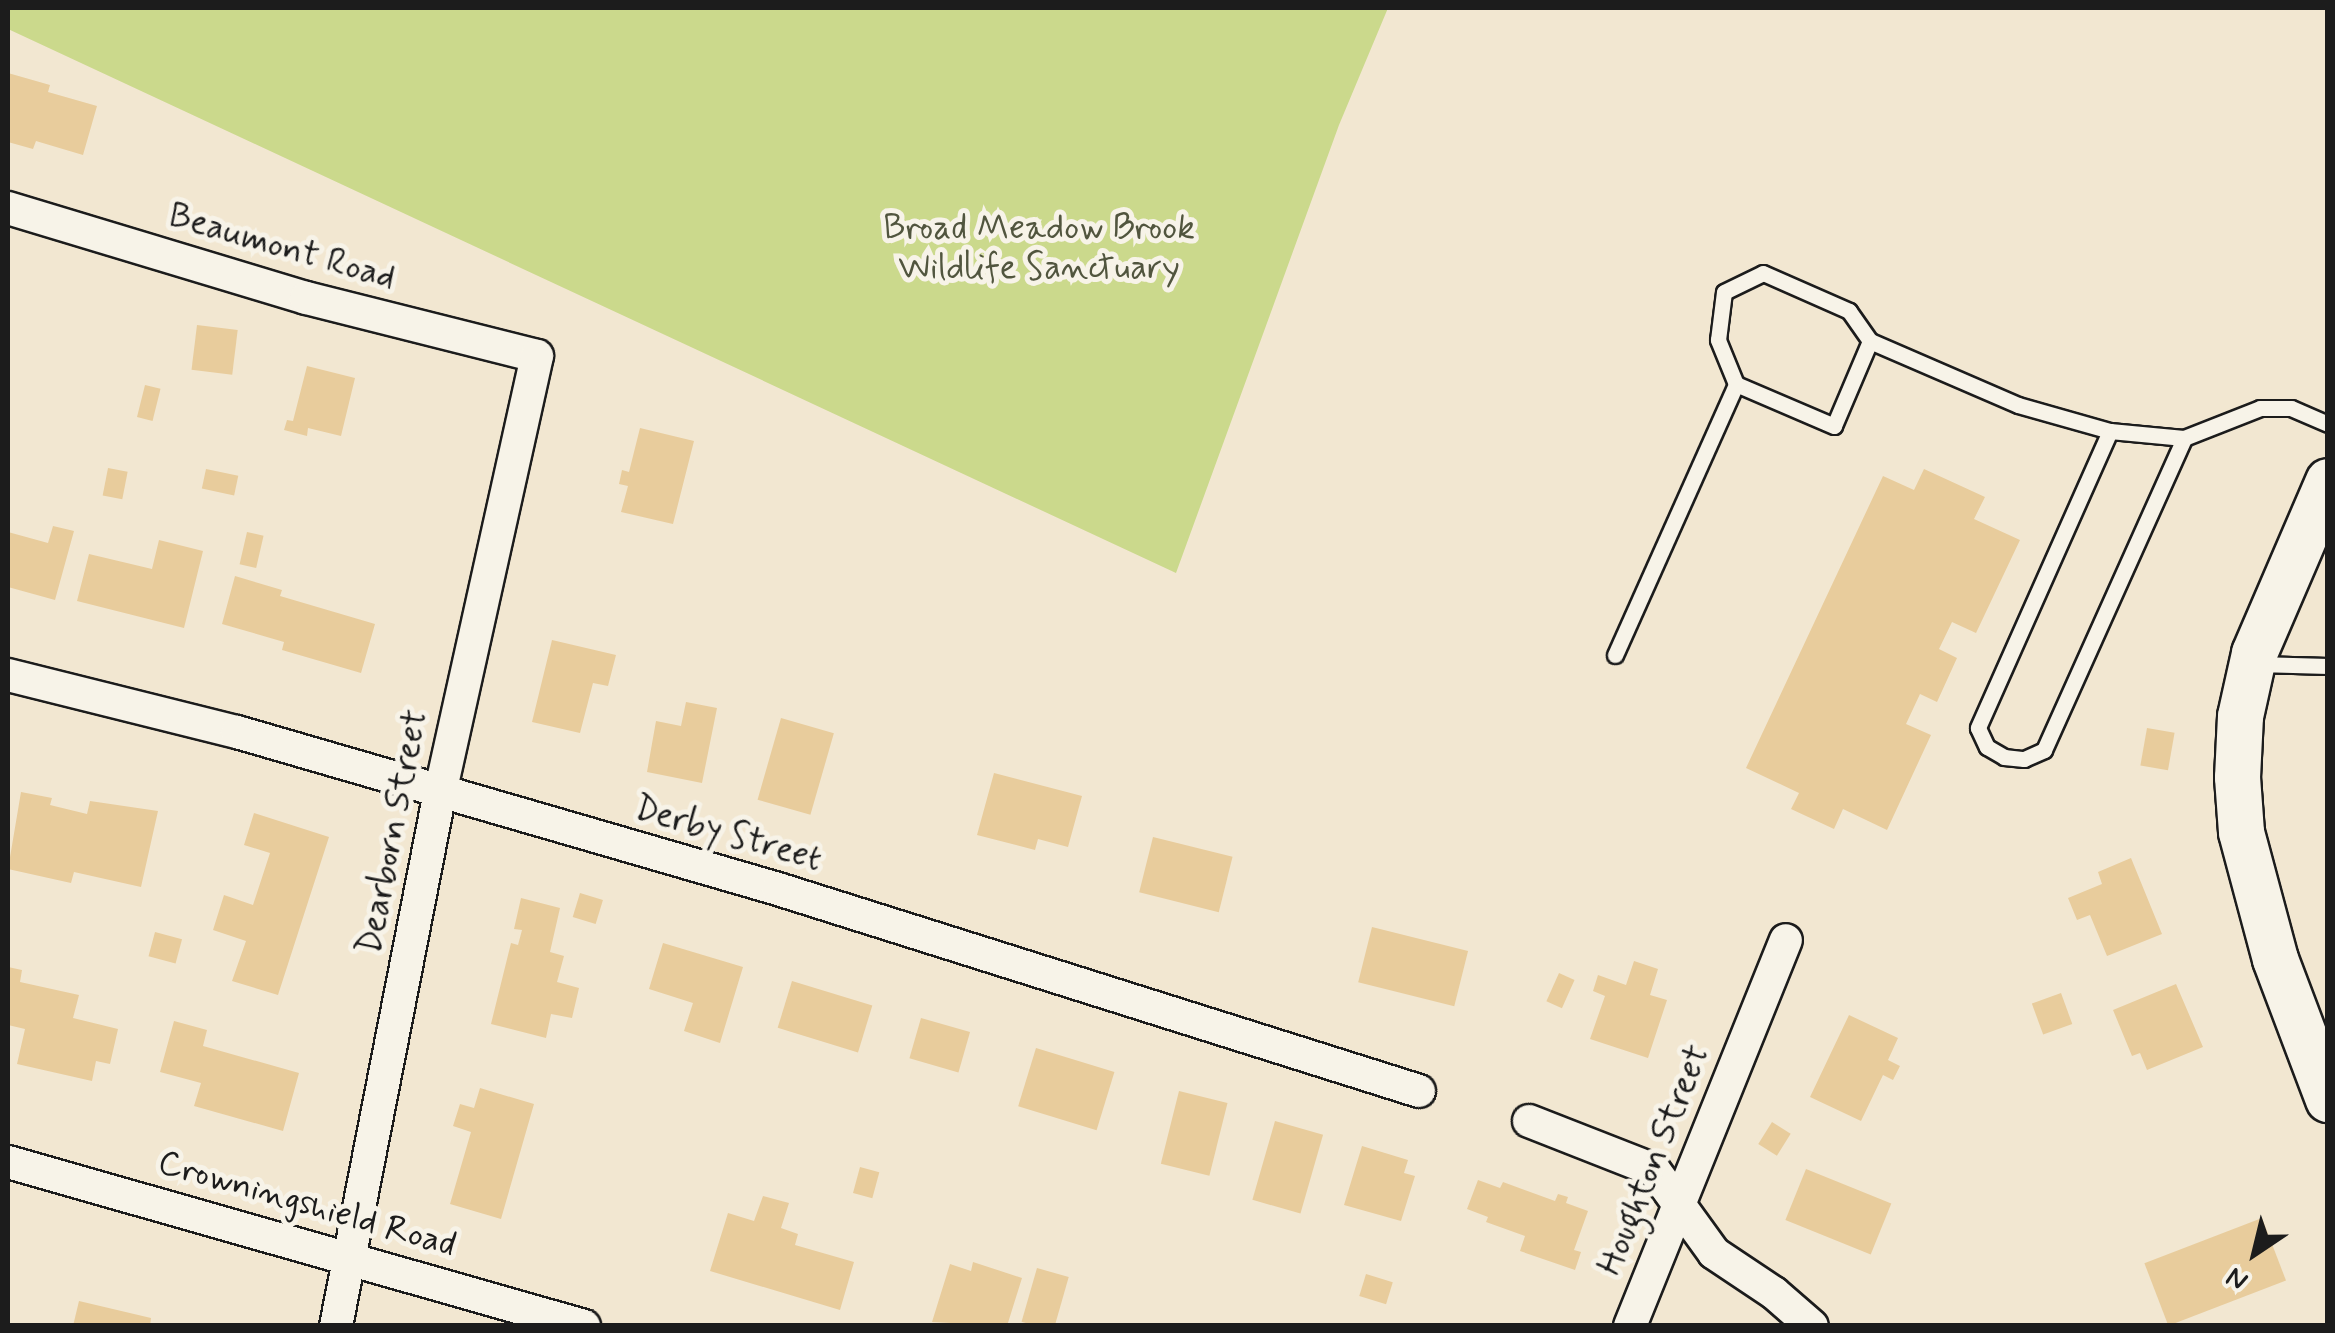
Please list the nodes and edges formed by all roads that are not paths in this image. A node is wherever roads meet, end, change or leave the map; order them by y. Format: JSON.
{"nodes":[{"id":1,"x":8,"y":208,"type":"edge"},
{"id":2,"x":1870,"y":341,"type":"junction"},
{"id":3,"x":537,"y":356,"type":"joint"},
{"id":4,"x":1736,"y":384,"type":"junction"},
{"id":5,"x":2328,"y":424,"type":"edge"},
{"id":6,"x":2110,"y":431,"type":"junction"},
{"id":7,"x":2184,"y":438,"type":"junction"},
{"id":8,"x":2328,"y":480,"type":"edge"},
{"id":9,"x":1615,"y":655,"type":"dead end"},
{"id":10,"x":2252,"y":664,"type":"junction"},
{"id":11,"x":2328,"y":666,"type":"edge"},
{"id":12,"x":8,"y":675,"type":"edge"},
{"id":13,"x":440,"y":792,"type":"junction"},
{"id":14,"x":1786,"y":940,"type":"dead end"},
{"id":15,"x":1419,"y":1091,"type":"dead end"},
{"id":16,"x":2327,"y":1094,"type":"edge"},
{"id":17,"x":1529,"y":1121,"type":"dead end"},
{"id":18,"x":8,"y":1162,"type":"edge"},
{"id":19,"x":1679,"y":1204,"type":"junction"},
{"id":20,"x":350,"y":1256,"type":"junction"},
{"id":21,"x":336,"y":1326,"type":"edge"},
{"id":22,"x":584,"y":1326,"type":"edge"},
{"id":23,"x":1630,"y":1326,"type":"edge"},
{"id":24,"x":1812,"y":1326,"type":"edge"}],
"edges":[{"from":1,"to":3,"type":"street","name":"Beaumont Road"},
{"from":2,"to":4,"type":"lane"},
{"from":2,"to":4,"type":"lane"},
{"from":2,"to":6,"type":"lane"},
{"from":3,"to":13,"type":"street","name":"Dearborn Street"},
{"from":4,"to":9,"type":"lane"},
{"from":5,"to":7,"type":"lane"},
{"from":6,"to":7,"type":"lane"},
{"from":6,"to":7,"type":"lane"},
{"from":8,"to":10,"type":"street"},
{"from":10,"to":11,"type":"lane"},
{"from":10,"to":16,"type":"street"},
{"from":12,"to":13,"type":"street","name":"Derby Street"},
{"from":13,"to":15,"type":"street","name":"Derby Street"},
{"from":13,"to":20,"type":"street","name":"Dearborn Street"},
{"from":14,"to":19,"type":"street","name":"Houghton Street"},
{"from":17,"to":19,"type":"street"},
{"from":18,"to":20,"type":"street","name":"Crowningshield Road"},
{"from":19,"to":23,"type":"street","name":"Houghton Street"},
{"from":19,"to":24,"type":"street"},
{"from":20,"to":21,"type":"street","name":"Dearborn Street"},
{"from":20,"to":22,"type":"street","name":"Crowningshield Road"}]}
